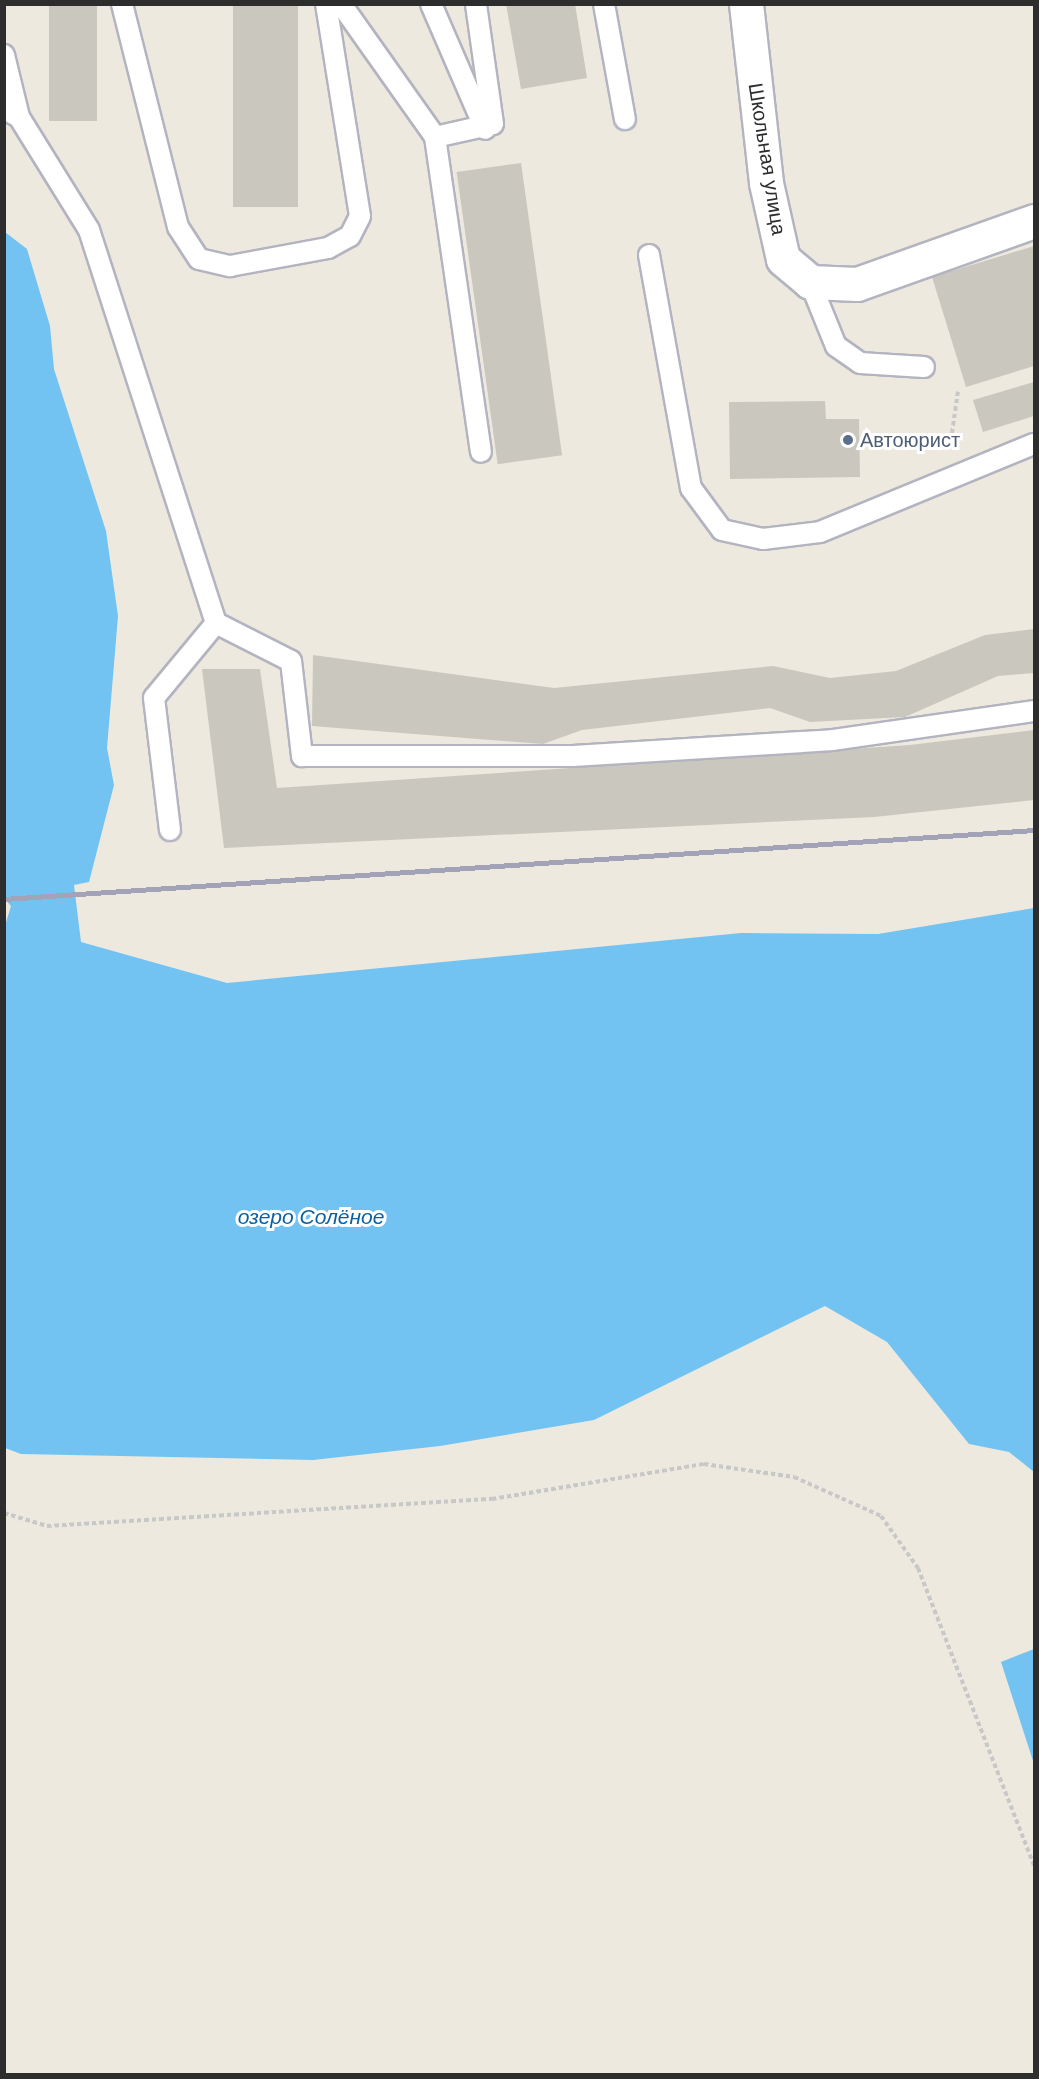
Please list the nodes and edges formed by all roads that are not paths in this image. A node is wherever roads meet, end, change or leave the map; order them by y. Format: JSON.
{"nodes":[{"id":1,"x":122,"y":4,"type":"edge"},
{"id":2,"x":326,"y":4,"type":"edge"},
{"id":3,"x":341,"y":4,"type":"edge"},
{"id":4,"x":431,"y":4,"type":"edge"},
{"id":5,"x":476,"y":4,"type":"edge"},
{"id":6,"x":604,"y":4,"type":"edge"},
{"id":7,"x":746,"y":4,"type":"edge"},
{"id":8,"x":4,"y":55,"type":"edge"},
{"id":9,"x":12,"y":113,"type":"edge"},
{"id":10,"x":625,"y":119,"type":"dead end"},
{"id":11,"x":485,"y":129,"type":"junction"},
{"id":12,"x":435,"y":137,"type":"junction"},
{"id":13,"x":1035,"y":221,"type":"edge"},
{"id":14,"x":649,"y":255,"type":"dead end"},
{"id":15,"x":810,"y":282,"type":"junction"},
{"id":16,"x":924,"y":367,"type":"dead end"},
{"id":17,"x":1035,"y":444,"type":"edge"},
{"id":18,"x":481,"y":452,"type":"dead end"},
{"id":19,"x":216,"y":623,"type":"junction"},
{"id":20,"x":1035,"y":711,"type":"edge"},
{"id":21,"x":170,"y":830,"type":"dead end"}],
"edges":[{"from":1,"to":2,"type":"lane"},
{"from":3,"to":12,"type":"lane"},
{"from":4,"to":11,"type":"lane"},
{"from":5,"to":11,"type":"lane"},
{"from":6,"to":10,"type":"lane"},
{"from":7,"to":15,"type":"street","name":"Школьная улица"},
{"from":8,"to":9,"type":"lane"},
{"from":9,"to":19,"type":"lane"},
{"from":11,"to":12,"type":"lane"},
{"from":12,"to":18,"type":"lane"},
{"from":13,"to":15,"type":"street"},
{"from":14,"to":17,"type":"lane"},
{"from":15,"to":16,"type":"lane"},
{"from":19,"to":20,"type":"lane"},
{"from":19,"to":21,"type":"lane"}]}
